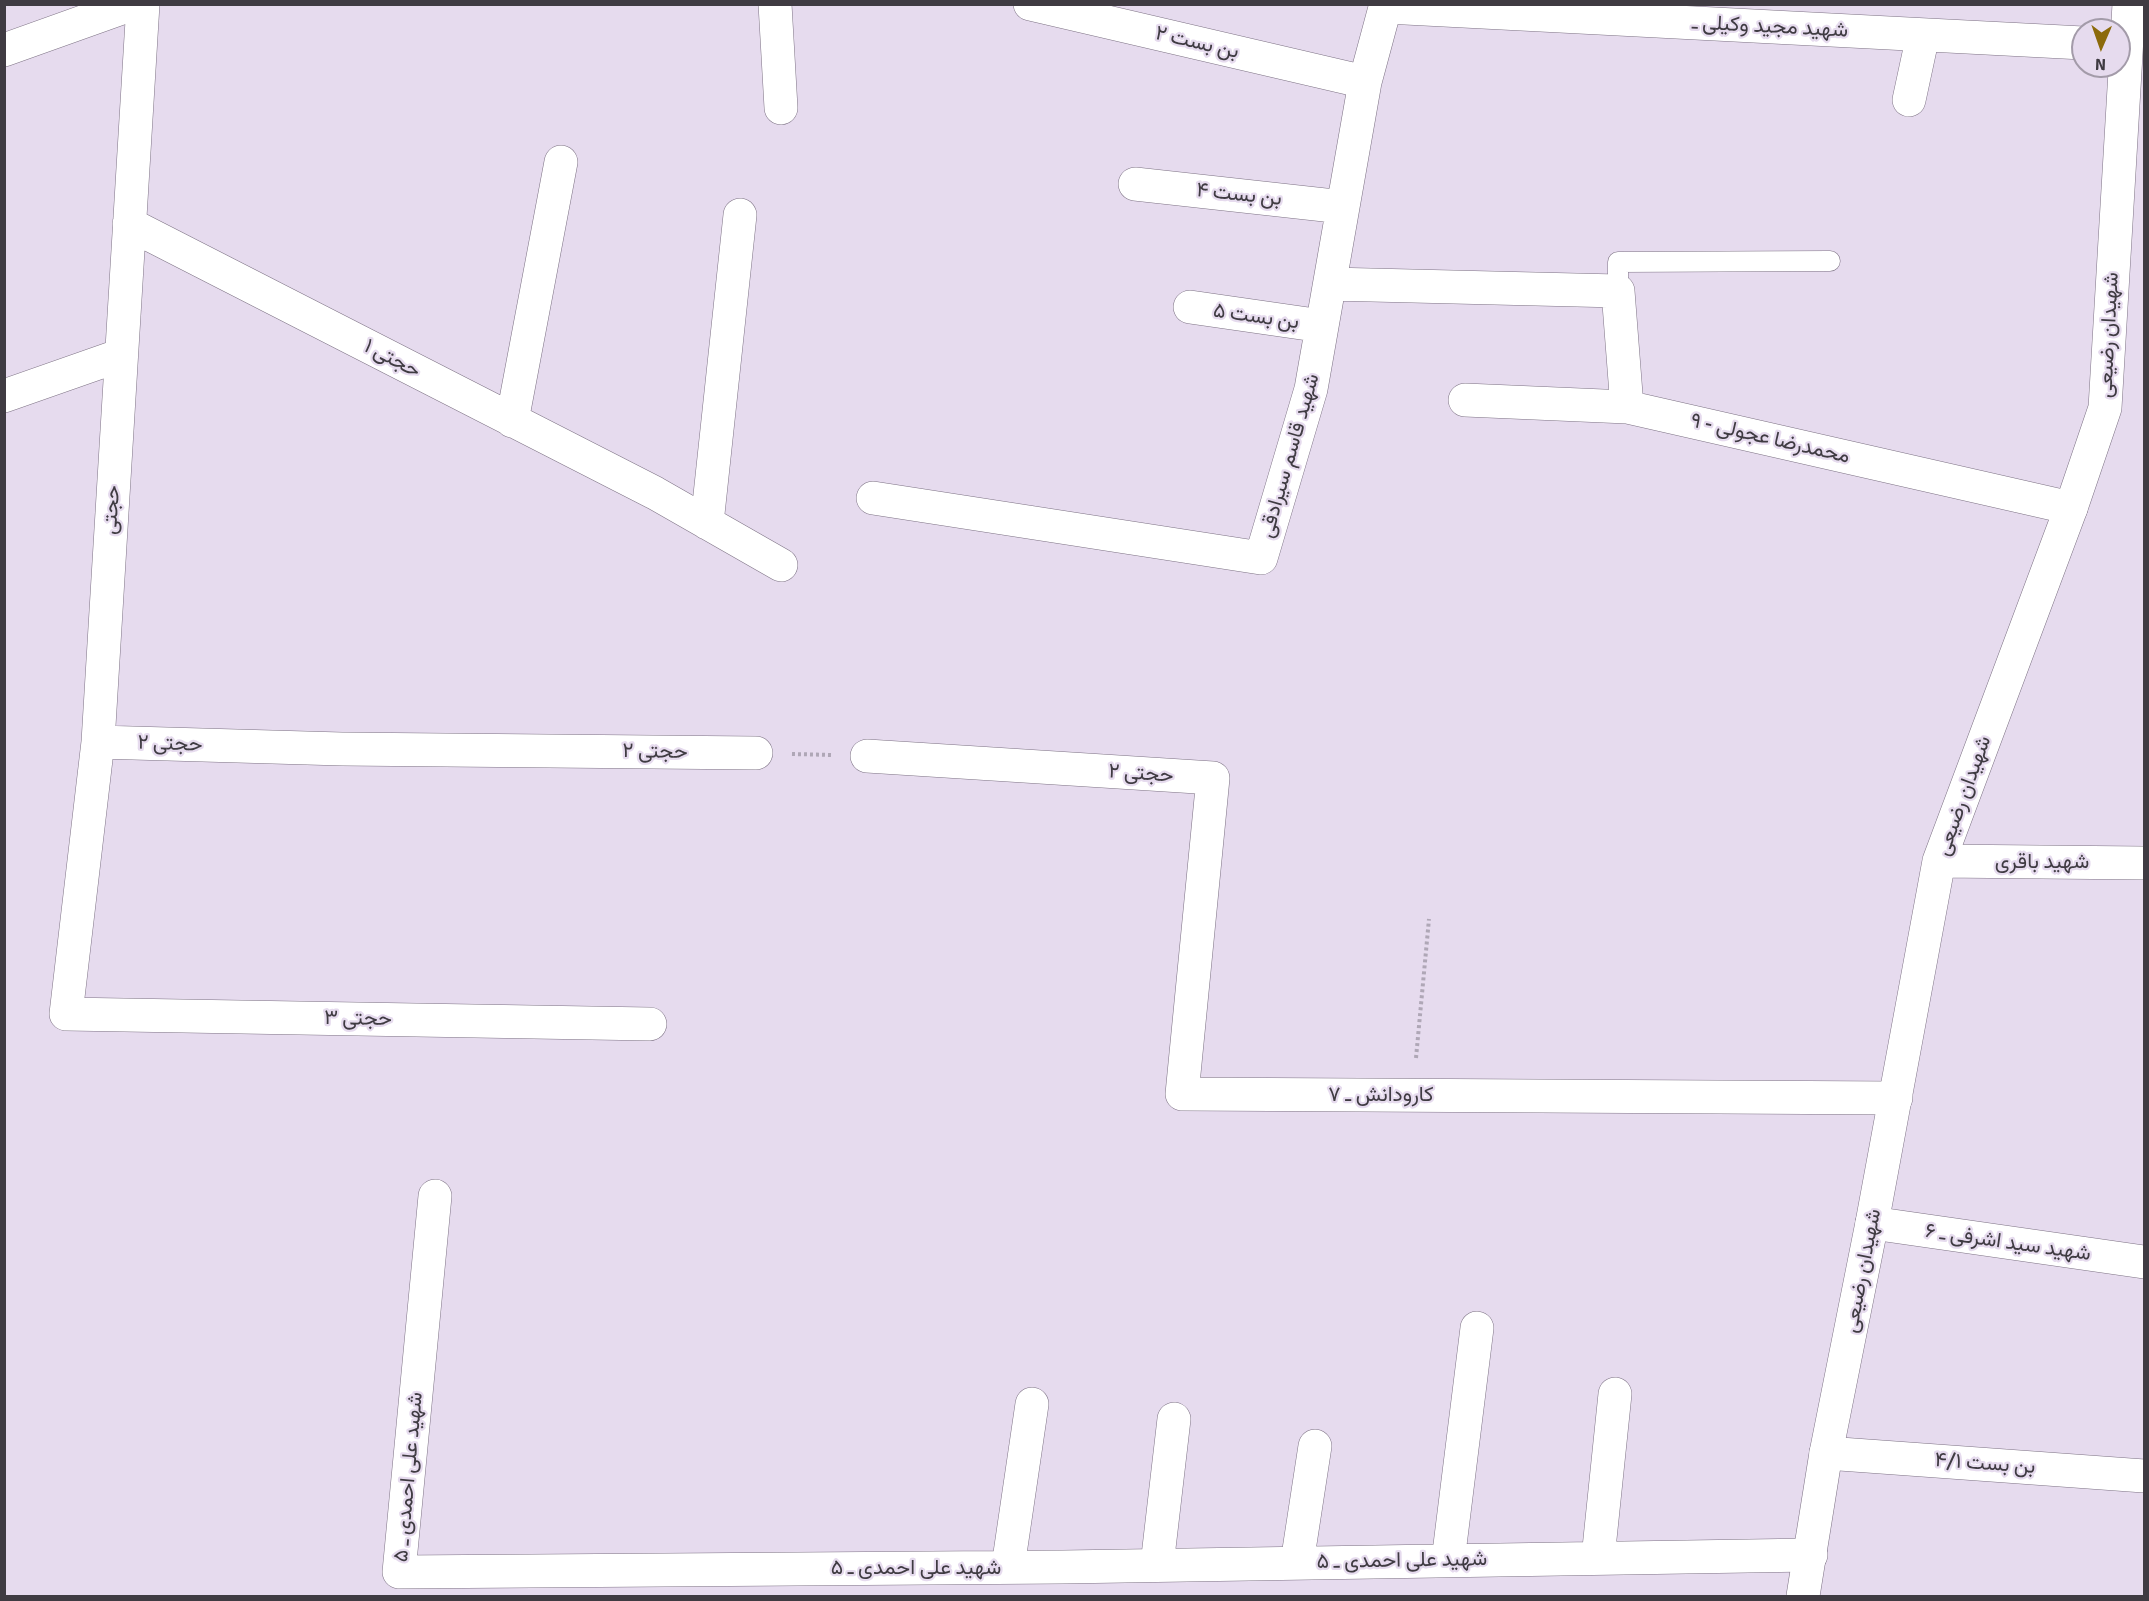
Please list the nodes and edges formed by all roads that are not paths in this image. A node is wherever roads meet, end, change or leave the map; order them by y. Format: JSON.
{"nodes":[{"id":1,"x":133,"y":4,"type":"edge"},
{"id":2,"x":142,"y":4,"type":"edge"},
{"id":3,"x":775,"y":4,"type":"edge"},
{"id":4,"x":1030,"y":4,"type":"edge"},
{"id":5,"x":1386,"y":6,"type":"edge"},
{"id":6,"x":1923,"y":35,"type":"junction"},
{"id":7,"x":2071,"y":42,"type":"edge"},
{"id":8,"x":4,"y":50,"type":"edge"},
{"id":9,"x":2120,"y":78,"type":"edge"},
{"id":10,"x":1365,"y":82,"type":"junction"},
{"id":11,"x":1909,"y":100,"type":"dead end"},
{"id":12,"x":781,"y":108,"type":"dead end"},
{"id":13,"x":561,"y":162,"type":"dead end"},
{"id":14,"x":1135,"y":184,"type":"dead end"},
{"id":15,"x":1343,"y":207,"type":"junction"},
{"id":16,"x":740,"y":215,"type":"dead end"},
{"id":17,"x":129,"y":224,"type":"junction"},
{"id":18,"x":1830,"y":261,"type":"dead end"},
{"id":19,"x":1330,"y":284,"type":"junction"},
{"id":20,"x":1618,"y":291,"type":"junction"},
{"id":21,"x":1190,"y":308,"type":"dead end"},
{"id":22,"x":1322,"y":326,"type":"junction"},
{"id":23,"x":121,"y":355,"type":"junction"},
{"id":24,"x":4,"y":396,"type":"edge"},
{"id":25,"x":1465,"y":400,"type":"dead end"},
{"id":26,"x":1627,"y":407,"type":"junction"},
{"id":27,"x":512,"y":421,"type":"junction"},
{"id":28,"x":873,"y":498,"type":"dead end"},
{"id":29,"x":2071,"y":508,"type":"junction"},
{"id":30,"x":707,"y":523,"type":"junction"},
{"id":31,"x":781,"y":565,"type":"dead end"},
{"id":32,"x":98,"y":742,"type":"junction"},
{"id":33,"x":756,"y":753,"type":"road end"},
{"id":34,"x":867,"y":756,"type":"road end"},
{"id":35,"x":1213,"y":778,"type":"joint"},
{"id":36,"x":1939,"y":861,"type":"junction"},
{"id":37,"x":2145,"y":863,"type":"edge"},
{"id":38,"x":66,"y":1014,"type":"joint"},
{"id":39,"x":650,"y":1024,"type":"dead end"},
{"id":40,"x":1896,"y":1098,"type":"junction"},
{"id":41,"x":435,"y":1196,"type":"dead end"},
{"id":42,"x":1872,"y":1223,"type":"junction"},
{"id":43,"x":2145,"y":1262,"type":"edge"},
{"id":44,"x":1477,"y":1329,"type":"dead end"},
{"id":45,"x":1615,"y":1394,"type":"dead end"},
{"id":46,"x":1032,"y":1404,"type":"dead end"},
{"id":47,"x":1174,"y":1419,"type":"dead end"},
{"id":48,"x":1315,"y":1446,"type":"dead end"},
{"id":49,"x":1826,"y":1453,"type":"junction"},
{"id":50,"x":2145,"y":1476,"type":"edge"},
{"id":51,"x":1811,"y":1555,"type":"junction"},
{"id":52,"x":1598,"y":1558,"type":"junction"},
{"id":53,"x":1448,"y":1561,"type":"junction"},
{"id":54,"x":1297,"y":1563,"type":"junction"},
{"id":55,"x":1157,"y":1565,"type":"junction"},
{"id":56,"x":1008,"y":1567,"type":"junction"},
{"id":57,"x":1803,"y":1596,"type":"edge"}],
"edges":[{"from":1,"to":8,"type":"street"},
{"from":2,"to":17,"type":"street","name":"حجتی"},
{"from":3,"to":12,"type":"street"},
{"from":4,"to":10,"type":"street","name":"بن بست ۲"},
{"from":5,"to":6,"type":"street","name":"شهید مجید وکیلی ـ"},
{"from":5,"to":10,"type":"street","name":"شهید قاسم سیرادقی"},
{"from":6,"to":7,"type":"street","name":"شهید مجید وکیلی ـ"},
{"from":6,"to":11,"type":"street"},
{"from":9,"to":29,"type":"street","name":"شهیدان رضیعی"},
{"from":10,"to":15,"type":"street","name":"شهید قاسم سیرادقی"},
{"from":13,"to":27,"type":"street"},
{"from":14,"to":15,"type":"street","name":"بن بست ۴"},
{"from":15,"to":19,"type":"street","name":"شهید قاسم سیرادقی"},
{"from":16,"to":30,"type":"street"},
{"from":17,"to":23,"type":"street","name":"حجتی"},
{"from":17,"to":27,"type":"street","name":"حجتی ۱"},
{"from":18,"to":20,"type":"lane"},
{"from":19,"to":20,"type":"street"},
{"from":19,"to":22,"type":"street","name":"شهید قاسم سیرادقی"},
{"from":20,"to":26,"type":"street"},
{"from":21,"to":22,"type":"street","name":"بن بست ۵"},
{"from":22,"to":28,"type":"street","name":"شهید قاسم سیرادقی"},
{"from":23,"to":24,"type":"street"},
{"from":23,"to":32,"type":"street","name":"حجتی"},
{"from":25,"to":26,"type":"street","name":"محمدرضا عجولی - ۹"},
{"from":26,"to":29,"type":"street","name":"محمدرضا عجولی - ۹"},
{"from":27,"to":30,"type":"street","name":"حجتی ۱"},
{"from":29,"to":36,"type":"street","name":"شهیدان رضیعی"},
{"from":30,"to":31,"type":"street","name":"حجتی ۱"},
{"from":32,"to":33,"type":"street","name":"حجتی ۲"},
{"from":32,"to":38,"type":"street","name":"حجتی"},
{"from":34,"to":35,"type":"street","name":"حجتی ۲"},
{"from":35,"to":40,"type":"street","name":"کارودانش ـ ۷"},
{"from":36,"to":37,"type":"street","name":"شهید باقری"},
{"from":36,"to":40,"type":"street","name":"شهیدان رضیعی"},
{"from":38,"to":39,"type":"street","name":"حجتی ۳"},
{"from":40,"to":42,"type":"street","name":"شهیدان رضیعی"},
{"from":41,"to":56,"type":"street","name":"شهید علی احمدی ـ ۵"},
{"from":42,"to":43,"type":"street","name":"شهید سید اشرفی ـ ۶"},
{"from":42,"to":49,"type":"street","name":"شهیدان رضیعی"},
{"from":44,"to":53,"type":"street"},
{"from":45,"to":52,"type":"street"},
{"from":46,"to":56,"type":"street"},
{"from":47,"to":55,"type":"street"},
{"from":48,"to":54,"type":"street"},
{"from":49,"to":50,"type":"street","name":"بن بست ۴/۱"},
{"from":49,"to":51,"type":"street","name":"شهیدان رضیعی"},
{"from":51,"to":52,"type":"street","name":"شهید علی احمدی ـ ۵"},
{"from":51,"to":57,"type":"street","name":"شهیدان رضیعی"},
{"from":52,"to":53,"type":"street","name":"شهید علی احمدی ـ ۵"},
{"from":53,"to":54,"type":"street","name":"شهید علی احمدی ـ ۵"},
{"from":54,"to":55,"type":"street","name":"شهید علی احمدی ـ ۵"},
{"from":55,"to":56,"type":"street","name":"شهید علی احمدی ـ ۵"}]}
